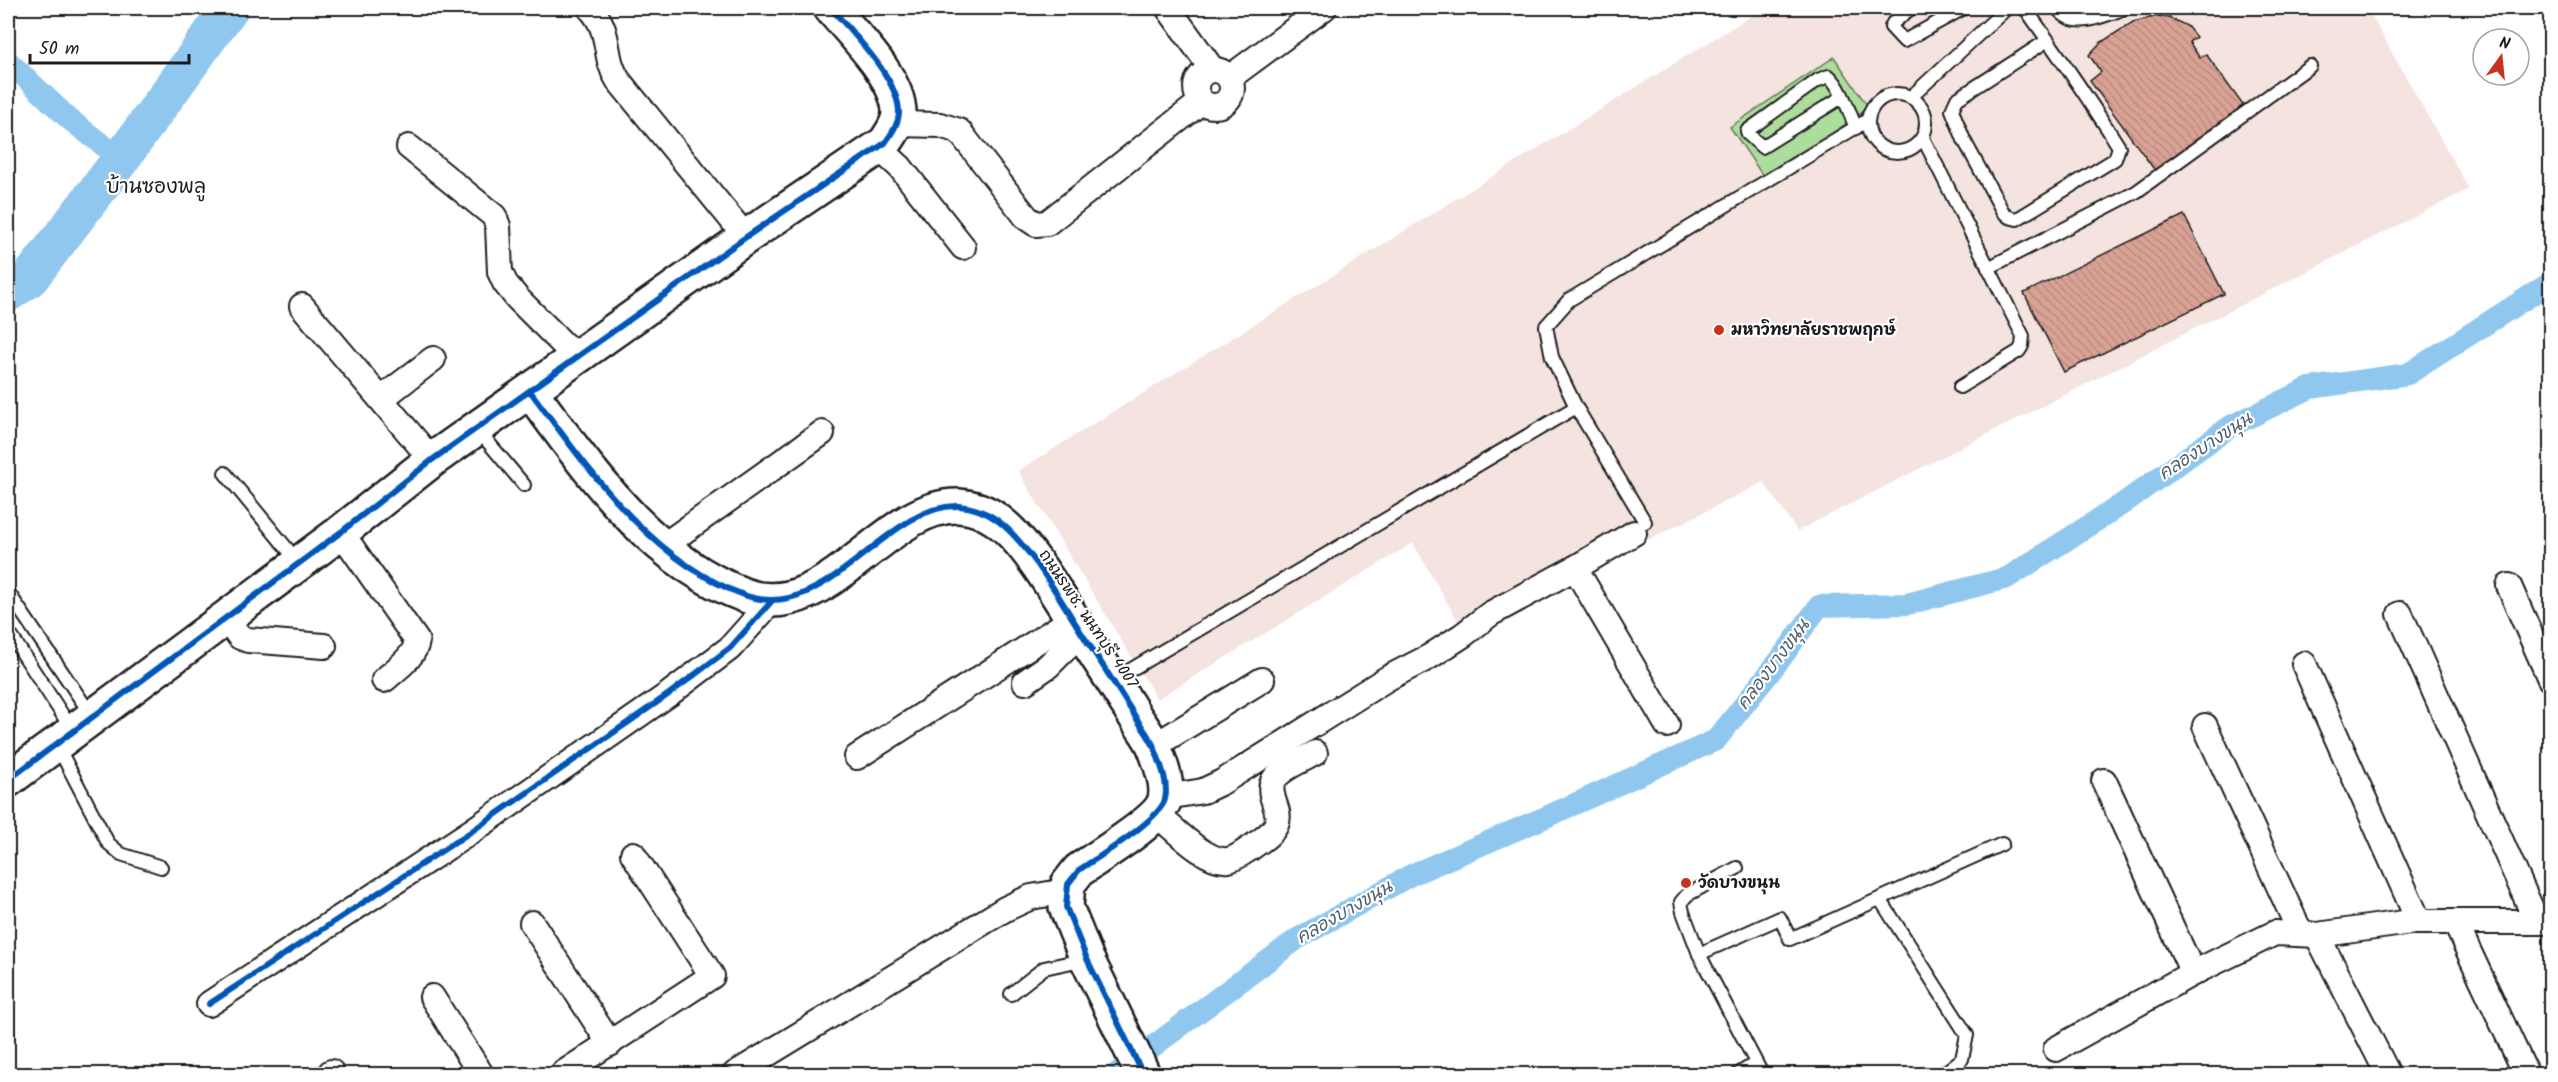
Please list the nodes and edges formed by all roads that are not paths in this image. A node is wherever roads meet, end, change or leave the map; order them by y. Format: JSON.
{"nodes":[{"id":1,"x":590,"y":8,"type":"edge"},
{"id":2,"x":831,"y":8,"type":"edge"},
{"id":3,"x":1168,"y":8,"type":"edge"},
{"id":4,"x":1324,"y":8,"type":"edge"},
{"id":5,"x":1911,"y":8,"type":"edge"},
{"id":6,"x":2002,"y":8,"type":"edge"},
{"id":7,"x":2025,"y":8,"type":"edge"},
{"id":8,"x":2057,"y":8,"type":"edge"},
{"id":9,"x":2127,"y":8,"type":"edge"},
{"id":10,"x":1957,"y":9,"type":"edge"},
{"id":11,"x":2048,"y":40,"type":"junction"},
{"id":12,"x":2310,"y":66,"type":"dead end"},
{"id":13,"x":1220,"y":74,"type":"junction"},
{"id":14,"x":1842,"y":97,"type":"junction"},
{"id":15,"x":1911,"y":97,"type":"junction"},
{"id":16,"x":1868,"y":120,"type":"junction"},
{"id":17,"x":1856,"y":128,"type":"junction"},
{"id":18,"x":888,"y":136,"type":"junction"},
{"id":19,"x":1923,"y":138,"type":"junction"},
{"id":20,"x":409,"y":147,"type":"dead end"},
{"id":21,"x":746,"y":237,"type":"junction"},
{"id":22,"x":963,"y":247,"type":"dead end"},
{"id":23,"x":1988,"y":268,"type":"junction"},
{"id":24,"x":302,"y":306,"type":"dead end"},
{"id":25,"x":576,"y":357,"type":"junction"},
{"id":26,"x":433,"y":358,"type":"dead end"},
{"id":27,"x":1960,"y":387,"type":"dead end"},
{"id":28,"x":530,"y":391,"type":"junction"},
{"id":29,"x":381,"y":399,"type":"junction"},
{"id":30,"x":1576,"y":407,"type":"junction"},
{"id":31,"x":477,"y":429,"type":"junction"},
{"id":32,"x":822,"y":433,"type":"dead end"},
{"id":33,"x":432,"y":460,"type":"junction"},
{"id":34,"x":225,"y":473,"type":"dead end"},
{"id":35,"x":524,"y":485,"type":"dead end"},
{"id":36,"x":1640,"y":527,"type":"joint"},
{"id":37,"x":341,"y":532,"type":"junction"},
{"id":38,"x":663,"y":546,"type":"junction"},
{"id":39,"x":298,"y":562,"type":"junction"},
{"id":40,"x":1575,"y":568,"type":"junction"},
{"id":41,"x":2509,"y":586,"type":"dead end"},
{"id":42,"x":8,"y":592,"type":"edge"},
{"id":43,"x":771,"y":602,"type":"junction"},
{"id":44,"x":2400,"y":614,"type":"dead end"},
{"id":45,"x":225,"y":618,"type":"junction"},
{"id":46,"x":1076,"y":626,"type":"junction"},
{"id":47,"x":8,"y":631,"type":"edge"},
{"id":48,"x":324,"y":646,"type":"dead end"},
{"id":49,"x":2304,"y":664,"type":"dead end"},
{"id":50,"x":2550,"y":679,"type":"edge"},
{"id":51,"x":384,"y":680,"type":"dead end"},
{"id":52,"x":1113,"y":680,"type":"junction"},
{"id":53,"x":1262,"y":680,"type":"dead end"},
{"id":54,"x":1025,"y":682,"type":"dead end"},
{"id":55,"x":1667,"y":725,"type":"dead end"},
{"id":56,"x":2205,"y":726,"type":"dead end"},
{"id":57,"x":74,"y":731,"type":"junction"},
{"id":58,"x":1154,"y":746,"type":"junction"},
{"id":59,"x":1315,"y":753,"type":"dead end"},
{"id":60,"x":857,"y":757,"type":"dead end"},
{"id":61,"x":8,"y":780,"type":"edge"},
{"id":62,"x":2104,"y":781,"type":"dead end"},
{"id":63,"x":1161,"y":806,"type":"junction"},
{"id":64,"x":2002,"y":844,"type":"dead end"},
{"id":65,"x":633,"y":854,"type":"dead end"},
{"id":66,"x":161,"y":867,"type":"dead end"},
{"id":67,"x":1737,"y":868,"type":"dead end"},
{"id":68,"x":1065,"y":891,"type":"junction"},
{"id":69,"x":1880,"y":899,"type":"junction"},
{"id":70,"x":2419,"y":922,"type":"junction"},
{"id":71,"x":2455,"y":922,"type":"junction"},
{"id":72,"x":2544,"y":922,"type":"edge"},
{"id":73,"x":532,"y":923,"type":"dead end"},
{"id":74,"x":2309,"y":935,"type":"junction"},
{"id":75,"x":1699,"y":954,"type":"junction"},
{"id":76,"x":1087,"y":959,"type":"junction"},
{"id":77,"x":2193,"y":973,"type":"junction"},
{"id":78,"x":1011,"y":994,"type":"dead end"},
{"id":79,"x":432,"y":997,"type":"dead end"},
{"id":80,"x":209,"y":1004,"type":"dead end"},
{"id":81,"x":610,"y":1044,"type":"junction"},
{"id":82,"x":2056,"y":1049,"type":"dead end"},
{"id":83,"x":1759,"y":1069,"type":"edge"},
{"id":84,"x":481,"y":1074,"type":"edge"},
{"id":85,"x":562,"y":1074,"type":"edge"},
{"id":86,"x":735,"y":1074,"type":"edge"},
{"id":87,"x":1143,"y":1074,"type":"edge"},
{"id":88,"x":1738,"y":1074,"type":"edge"},
{"id":89,"x":1943,"y":1074,"type":"edge"},
{"id":90,"x":2388,"y":1074,"type":"edge"},
{"id":91,"x":2526,"y":1074,"type":"edge"}],
"edges":[{"from":1,"to":21,"type":"street"},
{"from":2,"to":18,"type":"street"},
{"from":3,"to":13,"type":"street"},
{"from":4,"to":13,"type":"street"},
{"from":5,"to":10,"type":"lane"},
{"from":6,"to":15,"type":"lane"},
{"from":7,"to":11,"type":"lane"},
{"from":8,"to":9,"type":"lane"},
{"from":11,"to":11,"type":"lane"},
{"from":12,"to":23,"type":"lane"},
{"from":13,"to":18,"type":"street"},
{"from":14,"to":14,"type":"lane"},
{"from":14,"to":17,"type":"lane"},
{"from":15,"to":16,"type":"lane"},
{"from":15,"to":19,"type":"lane"},
{"from":16,"to":17,"type":"lane"},
{"from":16,"to":19,"type":"lane"},
{"from":17,"to":30,"type":"lane"},
{"from":18,"to":21,"type":"street"},
{"from":18,"to":22,"type":"street"},
{"from":19,"to":23,"type":"lane"},
{"from":20,"to":25,"type":"street"},
{"from":21,"to":25,"type":"street"},
{"from":23,"to":27,"type":"lane"},
{"from":24,"to":29,"type":"street"},
{"from":25,"to":28,"type":"street"},
{"from":26,"to":29,"type":"street"},
{"from":28,"to":31,"type":"street"},
{"from":28,"to":38,"type":"street"},
{"from":29,"to":33,"type":"street"},
{"from":30,"to":36,"type":"lane"},
{"from":30,"to":52,"type":"lane"},
{"from":31,"to":33,"type":"street"},
{"from":31,"to":35,"type":"lane"},
{"from":32,"to":38,"type":"street"},
{"from":33,"to":37,"type":"street"},
{"from":34,"to":39,"type":"lane"},
{"from":36,"to":40,"type":"street"},
{"from":37,"to":39,"type":"street"},
{"from":37,"to":51,"type":"street"},
{"from":38,"to":43,"type":"street"},
{"from":39,"to":45,"type":"street"},
{"from":40,"to":55,"type":"street"},
{"from":40,"to":63,"type":"street"},
{"from":41,"to":50,"type":"street"},
{"from":42,"to":57,"type":"lane"},
{"from":43,"to":46,"type":"street","name":"ถนนรพช. นนทบุรี 4007"},
{"from":43,"to":80,"type":"street"},
{"from":44,"to":72,"type":"street"},
{"from":45,"to":48,"type":"street"},
{"from":45,"to":57,"type":"street"},
{"from":46,"to":52,"type":"street","name":"ถนนรพช. นนทบุรี 4007"},
{"from":46,"to":54,"type":"street"},
{"from":46,"to":60,"type":"street"},
{"from":47,"to":57,"type":"lane"},
{"from":49,"to":70,"type":"street"},
{"from":52,"to":58,"type":"street","name":"ถนนรพช. นนทบุรี 4007"},
{"from":53,"to":58,"type":"street"},
{"from":56,"to":74,"type":"street"},
{"from":57,"to":61,"type":"street"},
{"from":57,"to":66,"type":"lane"},
{"from":58,"to":63,"type":"street","name":"ถนนรพช. นนทบุรี 4007"},
{"from":59,"to":63,"type":"street"},
{"from":62,"to":77,"type":"street"},
{"from":63,"to":68,"type":"street"},
{"from":64,"to":69,"type":"lane"},
{"from":65,"to":81,"type":"street"},
{"from":67,"to":75,"type":"lane"},
{"from":68,"to":76,"type":"street"},
{"from":68,"to":86,"type":"street"},
{"from":69,"to":75,"type":"lane"},
{"from":69,"to":89,"type":"lane"},
{"from":70,"to":71,"type":"street"},
{"from":70,"to":74,"type":"street"},
{"from":71,"to":72,"type":"street"},
{"from":71,"to":91,"type":"street"},
{"from":73,"to":81,"type":"street"},
{"from":74,"to":77,"type":"street"},
{"from":74,"to":90,"type":"street"},
{"from":75,"to":83,"type":"lane"},
{"from":76,"to":78,"type":"lane"},
{"from":76,"to":87,"type":"street"},
{"from":77,"to":82,"type":"street"},
{"from":79,"to":84,"type":"street"},
{"from":81,"to":85,"type":"street"},
{"from":83,"to":88,"type":"lane"}]}
